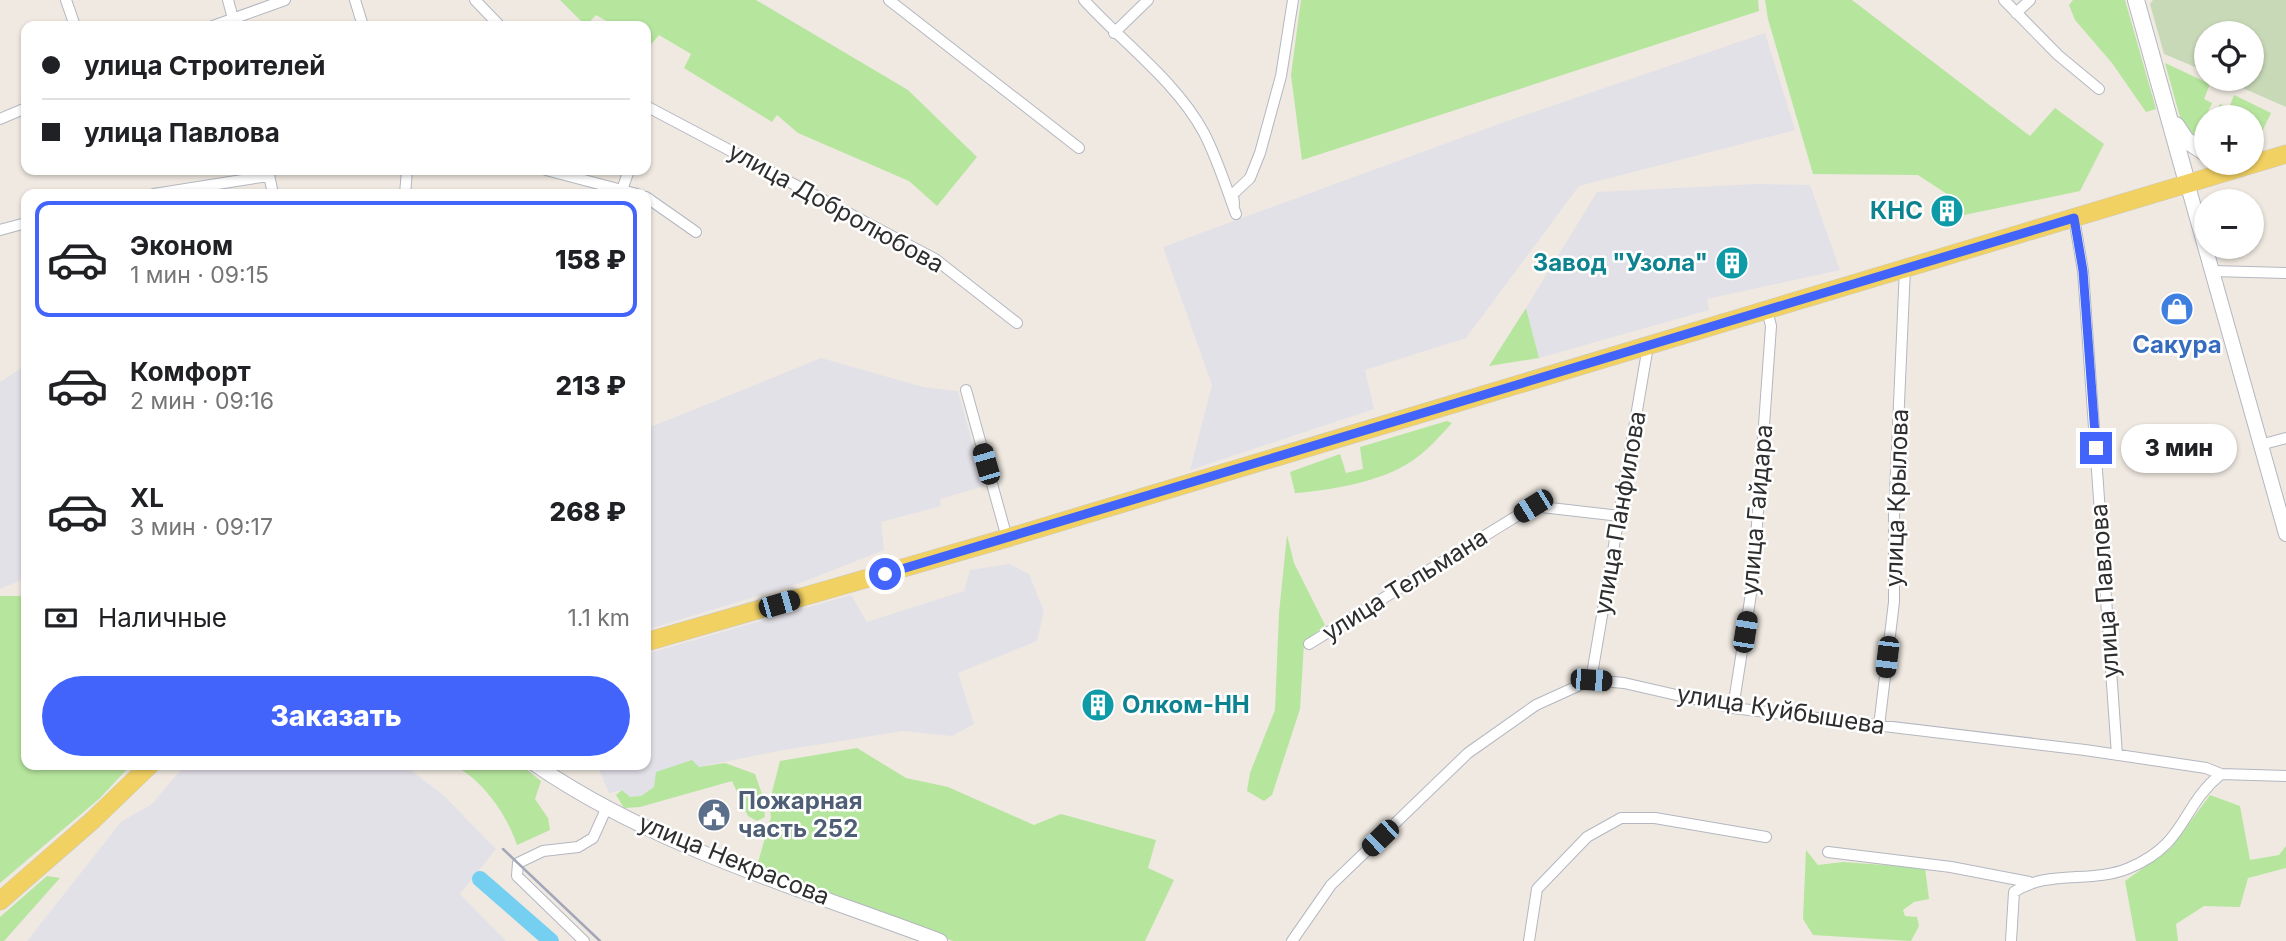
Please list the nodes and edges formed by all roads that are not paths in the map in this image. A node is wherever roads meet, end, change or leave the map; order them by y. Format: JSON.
{"nodes":[{"id":1,"x":66,"y":0,"type":"edge"},
{"id":2,"x":228,"y":0,"type":"edge"},
{"id":3,"x":285,"y":0,"type":"edge"},
{"id":4,"x":355,"y":0,"type":"edge"},
{"id":5,"x":475,"y":0,"type":"edge"},
{"id":6,"x":889,"y":0,"type":"edge"},
{"id":7,"x":1084,"y":0,"type":"edge"},
{"id":8,"x":1148,"y":0,"type":"edge"},
{"id":9,"x":1293,"y":0,"type":"edge"},
{"id":10,"x":2004,"y":0,"type":"edge"},
{"id":11,"x":2029,"y":0,"type":"edge"},
{"id":12,"x":2136,"y":0,"type":"edge"},
{"id":13,"x":2016,"y":13,"type":"junction"},
{"id":14,"x":73,"y":21,"type":"edge"},
{"id":15,"x":234,"y":21,"type":"edge"},
{"id":16,"x":236,"y":21,"type":"edge"},
{"id":17,"x":361,"y":21,"type":"edge"},
{"id":18,"x":495,"y":21,"type":"edge"},
{"id":19,"x":1114,"y":33,"type":"junction"},
{"id":20,"x":2099,"y":89,"type":"dead end"},
{"id":21,"x":21,"y":110,"type":"edge"},
{"id":22,"x":651,"y":112,"type":"edge"},
{"id":23,"x":2167,"y":112,"type":"junction"},
{"id":24,"x":0,"y":119,"type":"edge"},
{"id":25,"x":2194,"y":145,"type":"edge"},
{"id":26,"x":1079,"y":148,"type":"dead end"},
{"id":27,"x":2286,"y":154,"type":"edge"},
{"id":28,"x":2264,"y":159,"type":"edge"},
{"id":29,"x":259,"y":175,"type":"edge"},
{"id":30,"x":565,"y":175,"type":"edge"},
{"id":31,"x":2218,"y":175,"type":"edge"},
{"id":32,"x":2188,"y":186,"type":"junction"},
{"id":33,"x":196,"y":189,"type":"edge"},
{"id":34,"x":618,"y":189,"type":"edge"},
{"id":35,"x":651,"y":200,"type":"edge"},
{"id":36,"x":2074,"y":218,"type":"junction"},
{"id":37,"x":21,"y":224,"type":"edge"},
{"id":38,"x":0,"y":230,"type":"edge"},
{"id":39,"x":696,"y":232,"type":"dead end"},
{"id":40,"x":1905,"y":268,"type":"junction"},
{"id":41,"x":2212,"y":271,"type":"junction"},
{"id":42,"x":2286,"y":273,"type":"edge"},
{"id":43,"x":1767,"y":310,"type":"junction"},
{"id":44,"x":1017,"y":323,"type":"dead end"},
{"id":45,"x":1647,"y":346,"type":"junction"},
{"id":46,"x":966,"y":390,"type":"dead end"},
{"id":47,"x":2286,"y":438,"type":"edge"},
{"id":48,"x":2260,"y":445,"type":"junction"},
{"id":49,"x":1620,"y":516,"type":"junction"},
{"id":50,"x":2286,"y":534,"type":"edge"},
{"id":51,"x":1007,"y":538,"type":"junction"},
{"id":52,"x":651,"y":641,"type":"edge"},
{"id":53,"x":1309,"y":644,"type":"dead end"},
{"id":54,"x":1591,"y":680,"type":"junction"},
{"id":55,"x":1733,"y":708,"type":"junction"},
{"id":56,"x":1879,"y":726,"type":"junction"},
{"id":57,"x":2117,"y":755,"type":"junction"},
{"id":58,"x":145,"y":770,"type":"edge"},
{"id":59,"x":543,"y":770,"type":"edge"},
{"id":60,"x":2221,"y":774,"type":"junction"},
{"id":61,"x":2286,"y":776,"type":"edge"},
{"id":62,"x":607,"y":807,"type":"junction"},
{"id":63,"x":1766,"y":837,"type":"dead end"},
{"id":64,"x":1828,"y":852,"type":"dead end"},
{"id":65,"x":2029,"y":882,"type":"junction"},
{"id":66,"x":0,"y":901,"type":"edge"},
{"id":67,"x":584,"y":941,"type":"edge"},
{"id":68,"x":940,"y":941,"type":"edge"},
{"id":69,"x":1293,"y":941,"type":"edge"},
{"id":70,"x":1529,"y":941,"type":"edge"},
{"id":71,"x":2011,"y":941,"type":"edge"}],
"edges":[{"from":1,"to":14,"type":"street"},
{"from":2,"to":15,"type":"street"},
{"from":3,"to":16,"type":"street"},
{"from":4,"to":17,"type":"street"},
{"from":5,"to":18,"type":"street"},
{"from":6,"to":26,"type":"street"},
{"from":7,"to":19,"type":"street"},
{"from":8,"to":19,"type":"street"},
{"from":9,"to":19,"type":"street"},
{"from":10,"to":13,"type":"street"},
{"from":11,"to":13,"type":"street"},
{"from":12,"to":23,"type":"main road"},
{"from":13,"to":20,"type":"street"},
{"from":21,"to":24,"type":"street"},
{"from":22,"to":44,"type":"street","name":"улица Добролюбова"},
{"from":23,"to":25,"type":"main road"},
{"from":23,"to":32,"type":"main road"},
{"from":27,"to":28,"type":"main road"},
{"from":29,"to":33,"type":"street"},
{"from":30,"to":34,"type":"street"},
{"from":31,"to":32,"type":"main road"},
{"from":32,"to":36,"type":"main road"},
{"from":32,"to":41,"type":"street"},
{"from":35,"to":39,"type":"street"},
{"from":36,"to":40,"type":"main road"},
{"from":36,"to":57,"type":"street","name":"улица Павлова"},
{"from":37,"to":38,"type":"street"},
{"from":40,"to":43,"type":"main road"},
{"from":40,"to":56,"type":"street","name":"улица Крылова"},
{"from":41,"to":42,"type":"street"},
{"from":41,"to":48,"type":"street"},
{"from":43,"to":45,"type":"main road"},
{"from":43,"to":55,"type":"street","name":"улица Гайдара"},
{"from":45,"to":49,"type":"street","name":"улица Панфилова"},
{"from":45,"to":51,"type":"main road"},
{"from":46,"to":51,"type":"street"},
{"from":47,"to":48,"type":"street"},
{"from":48,"to":50,"type":"street"},
{"from":49,"to":53,"type":"street","name":"улица Тельмана"},
{"from":49,"to":54,"type":"street","name":"улица Панфилова"},
{"from":51,"to":52,"type":"main road"},
{"from":54,"to":55,"type":"street","name":"улица Куйбышева"},
{"from":54,"to":69,"type":"street","name":"улица Куйбышева"},
{"from":55,"to":56,"type":"street","name":"улица Куйбышева"},
{"from":56,"to":57,"type":"street","name":"улица Куйбышева"},
{"from":57,"to":60,"type":"street","name":"улица Куйбышева"},
{"from":58,"to":66,"type":"main road"},
{"from":59,"to":62,"type":"street","name":"улица Некрасова"},
{"from":60,"to":61,"type":"street","name":"улица Куйбышева"},
{"from":60,"to":65,"type":"street"},
{"from":62,"to":67,"type":"street"},
{"from":62,"to":68,"type":"street","name":"улица Некрасова"},
{"from":63,"to":70,"type":"street"},
{"from":64,"to":65,"type":"street"},
{"from":65,"to":71,"type":"street"}]}
